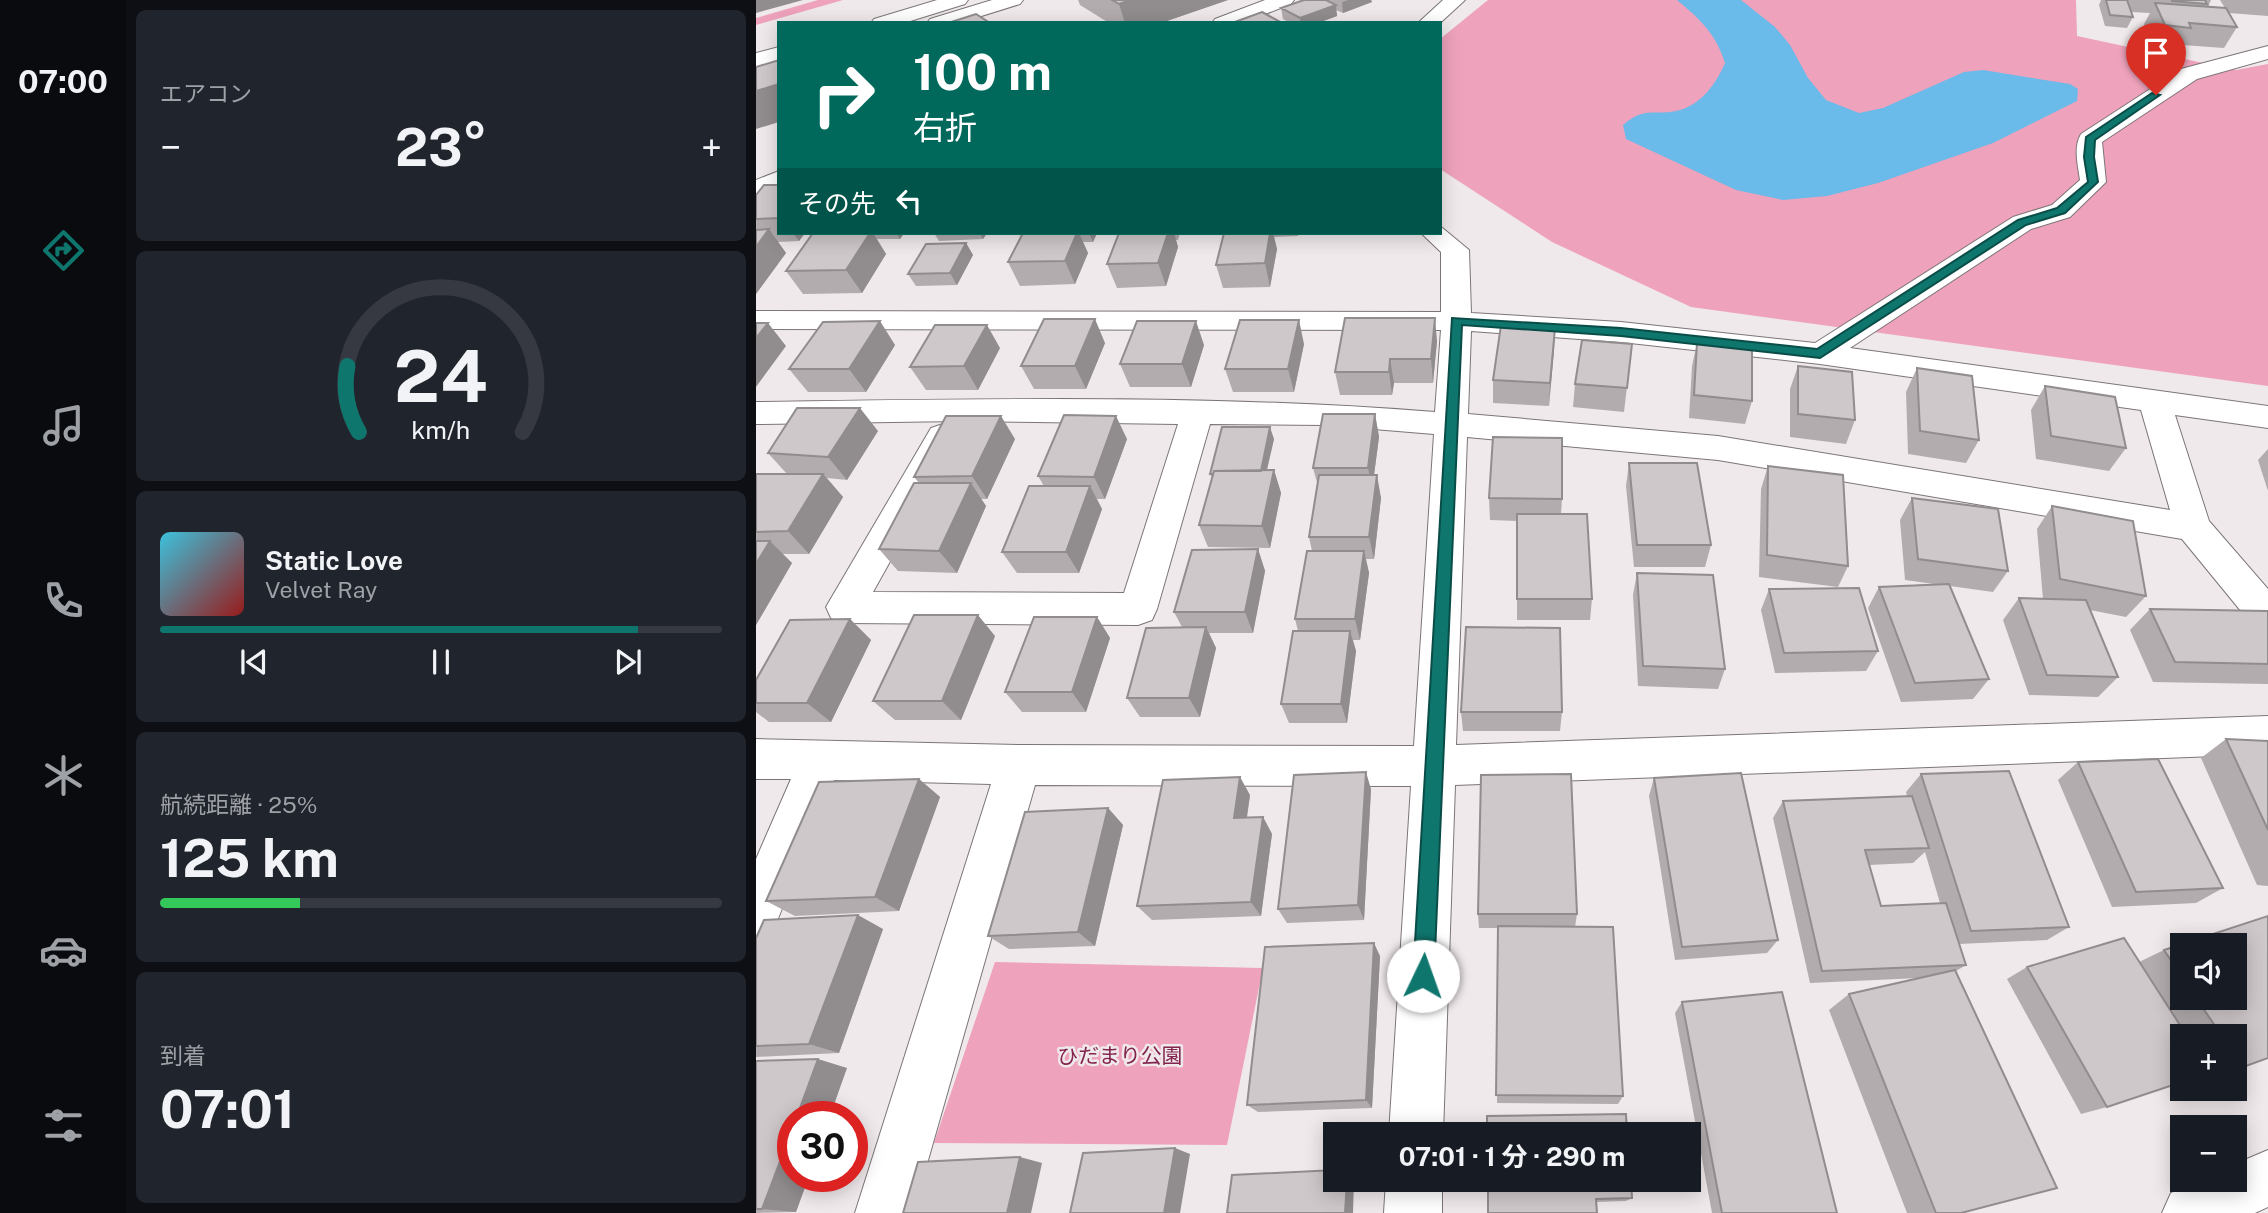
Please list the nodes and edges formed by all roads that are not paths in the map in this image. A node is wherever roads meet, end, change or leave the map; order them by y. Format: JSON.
{"nodes":[{"id":1,"x":958,"y":0,"type":"edge"},
{"id":2,"x":1013,"y":0,"type":"edge"},
{"id":3,"x":1283,"y":0,"type":"edge"},
{"id":4,"x":1455,"y":0,"type":"edge"},
{"id":5,"x":888,"y":21,"type":"edge"},
{"id":6,"x":944,"y":21,"type":"edge"},
{"id":7,"x":1227,"y":21,"type":"edge"},
{"id":8,"x":1430,"y":21,"type":"edge"},
{"id":9,"x":2268,"y":52,"type":"edge"},
{"id":10,"x":777,"y":54,"type":"edge"},
{"id":11,"x":756,"y":60,"type":"edge"},
{"id":12,"x":777,"y":72,"type":"edge"},
{"id":13,"x":756,"y":78,"type":"edge"},
{"id":14,"x":1436,"y":235,"type":"edge"},
{"id":15,"x":756,"y":320,"type":"edge"},
{"id":16,"x":1456,"y":321,"type":"junction"},
{"id":17,"x":1820,"y":354,"type":"junction"},
{"id":18,"x":2154,"y":401,"type":"junction"},
{"id":19,"x":958,"y":410,"type":"junction"},
{"id":20,"x":756,"y":413,"type":"edge"},
{"id":21,"x":1197,"y":414,"type":"junction"},
{"id":22,"x":2268,"y":416,"type":"edge"},
{"id":23,"x":1449,"y":424,"type":"junction"},
{"id":24,"x":2193,"y":527,"type":"junction"},
{"id":25,"x":2268,"y":616,"type":"edge"},
{"id":26,"x":2268,"y":735,"type":"edge"},
{"id":27,"x":756,"y":759,"type":"edge"},
{"id":28,"x":821,"y":760,"type":"junction"},
{"id":29,"x":1019,"y":765,"type":"junction"},
{"id":30,"x":1433,"y":766,"type":"junction"},
{"id":31,"x":756,"y":914,"type":"edge"},
{"id":32,"x":1417,"y":1122,"type":"edge"},
{"id":33,"x":2268,"y":1178,"type":"edge"},
{"id":34,"x":1414,"y":1192,"type":"edge"},
{"id":35,"x":884,"y":1213,"type":"edge"},
{"id":36,"x":1413,"y":1213,"type":"edge"},
{"id":37,"x":2191,"y":1213,"type":"edge"}],
"edges":[{"from":1,"to":5,"type":"street"},
{"from":2,"to":6,"type":"street"},
{"from":3,"to":7,"type":"street"},
{"from":4,"to":8,"type":"street"},
{"from":9,"to":17,"type":"street"},
{"from":10,"to":11,"type":"street"},
{"from":12,"to":13,"type":"street"},
{"from":14,"to":16,"type":"street"},
{"from":15,"to":16,"type":"street"},
{"from":16,"to":17,"type":"street"},
{"from":16,"to":23,"type":"street"},
{"from":17,"to":18,"type":"street"},
{"from":18,"to":22,"type":"street"},
{"from":18,"to":24,"type":"street"},
{"from":19,"to":20,"type":"street"},
{"from":19,"to":21,"type":"street"},
{"from":19,"to":21,"type":"street"},
{"from":21,"to":23,"type":"street"},
{"from":23,"to":24,"type":"street"},
{"from":23,"to":30,"type":"street"},
{"from":24,"to":25,"type":"street"},
{"from":26,"to":30,"type":"street"},
{"from":27,"to":28,"type":"street"},
{"from":28,"to":29,"type":"street"},
{"from":28,"to":31,"type":"street"},
{"from":29,"to":30,"type":"street"},
{"from":29,"to":35,"type":"street"},
{"from":30,"to":32,"type":"street"},
{"from":33,"to":37,"type":"street"},
{"from":34,"to":36,"type":"street"}]}
